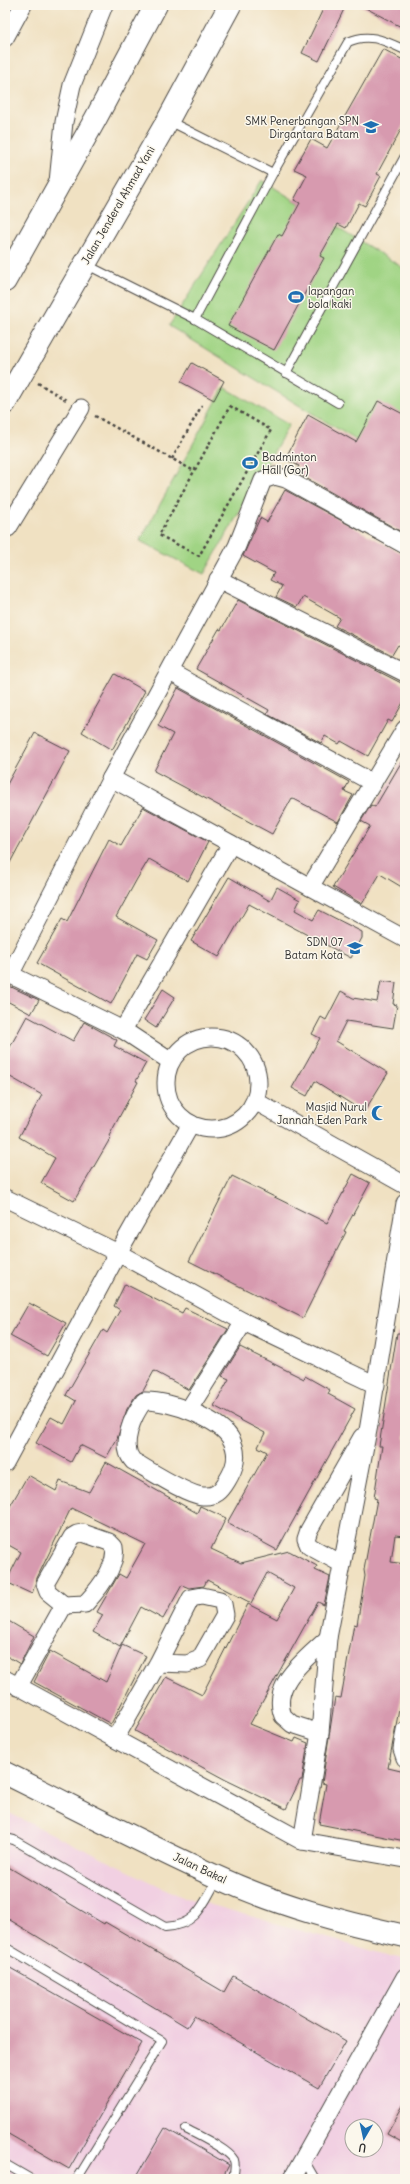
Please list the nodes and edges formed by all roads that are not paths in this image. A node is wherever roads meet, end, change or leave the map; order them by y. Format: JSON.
{"nodes":[{"id":1,"x":23,"y":5,"type":"edge"},
{"id":2,"x":104,"y":5,"type":"edge"},
{"id":3,"x":156,"y":5,"type":"edge"},
{"id":4,"x":230,"y":5,"type":"edge"},
{"id":5,"x":5,"y":38,"type":"edge"},
{"id":6,"x":405,"y":50,"type":"edge"},
{"id":7,"x":168,"y":120,"type":"junction"},
{"id":8,"x":405,"y":156,"type":"edge"},
{"id":9,"x":273,"y":174,"type":"junction"},
{"id":10,"x":58,"y":187,"type":"junction"},
{"id":11,"x":84,"y":264,"type":"junction"},
{"id":12,"x":5,"y":281,"type":"edge"},
{"id":13,"x":195,"y":319,"type":"junction"},
{"id":14,"x":286,"y":373,"type":"junction"},
{"id":15,"x":5,"y":403,"type":"edge"},
{"id":16,"x":338,"y":403,"type":"dead end"},
{"id":17,"x":81,"y":408,"type":"road end"},
{"id":18,"x":6,"y":529,"type":"edge"},
{"id":19,"x":405,"y":545,"type":"edge"},
{"id":20,"x":218,"y":579,"type":"junction"},
{"id":21,"x":170,"y":672,"type":"junction"},
{"id":22,"x":405,"y":673,"type":"edge"},
{"id":23,"x":405,"y":729,"type":"edge"},
{"id":24,"x":111,"y":778,"type":"junction"},
{"id":25,"x":373,"y":783,"type":"junction"},
{"id":26,"x":231,"y":844,"type":"junction"},
{"id":27,"x":310,"y":887,"type":"junction"},
{"id":28,"x":405,"y":939,"type":"edge"},
{"id":29,"x":7,"y":973,"type":"edge"},
{"id":30,"x":123,"y":1030,"type":"junction"},
{"id":31,"x":170,"y":1061,"type":"junction"},
{"id":32,"x":255,"y":1101,"type":"junction"},
{"id":33,"x":191,"y":1124,"type":"junction"},
{"id":34,"x":405,"y":1185,"type":"edge"},
{"id":35,"x":5,"y":1198,"type":"edge"},
{"id":36,"x":405,"y":1203,"type":"edge"},
{"id":37,"x":118,"y":1253,"type":"junction"},
{"id":38,"x":244,"y":1322,"type":"junction"},
{"id":39,"x":376,"y":1385,"type":"junction"},
{"id":40,"x":189,"y":1409,"type":"junction"},
{"id":41,"x":369,"y":1425,"type":"junction"},
{"id":42,"x":9,"y":1446,"type":"edge"},
{"id":43,"x":5,"y":1463,"type":"edge"},
{"id":44,"x":342,"y":1564,"type":"junction"},
{"id":45,"x":64,"y":1606,"type":"junction"},
{"id":46,"x":328,"y":1638,"type":"junction"},
{"id":47,"x":158,"y":1663,"type":"dead end"},
{"id":48,"x":12,"y":1683,"type":"edge"},
{"id":49,"x":405,"y":1730,"type":"edge"},
{"id":50,"x":320,"y":1733,"type":"junction"},
{"id":51,"x":115,"y":1739,"type":"junction"},
{"id":52,"x":405,"y":1758,"type":"edge"},
{"id":53,"x":5,"y":1773,"type":"edge"},
{"id":54,"x":5,"y":1838,"type":"edge"},
{"id":55,"x":302,"y":1842,"type":"junction"},
{"id":56,"x":405,"y":1859,"type":"edge"},
{"id":57,"x":218,"y":1878,"type":"junction"},
{"id":58,"x":405,"y":1936,"type":"edge"},
{"id":59,"x":5,"y":1947,"type":"edge"},
{"id":60,"x":405,"y":1977,"type":"edge"},
{"id":61,"x":186,"y":2129,"type":"dead end"},
{"id":62,"x":304,"y":2160,"type":"junction"},
{"id":63,"x":5,"y":2164,"type":"edge"},
{"id":64,"x":31,"y":2179,"type":"edge"},
{"id":65,"x":77,"y":2179,"type":"edge"},
{"id":66,"x":233,"y":2179,"type":"edge"},
{"id":67,"x":292,"y":2179,"type":"edge"},
{"id":68,"x":315,"y":2179,"type":"edge"}],
"edges":[{"from":1,"to":5,"type":"street"},
{"from":2,"to":10,"type":"street"},
{"from":3,"to":10,"type":"main road"},
{"from":4,"to":7,"type":"main road","name":"Jalan Jenderal Ahmad Yani"},
{"from":6,"to":9,"type":"lane"},
{"from":7,"to":9,"type":"lane"},
{"from":7,"to":11,"type":"main road","name":"Jalan Jenderal Ahmad Yani"},
{"from":8,"to":14,"type":"lane"},
{"from":9,"to":13,"type":"lane"},
{"from":10,"to":12,"type":"main road"},
{"from":11,"to":13,"type":"lane"},
{"from":11,"to":15,"type":"main road","name":"Jalan Jenderal Ahmad Yani"},
{"from":13,"to":14,"type":"lane"},
{"from":14,"to":16,"type":"lane"},
{"from":17,"to":18,"type":"street"},
{"from":19,"to":20,"type":"street"},
{"from":20,"to":21,"type":"street"},
{"from":20,"to":22,"type":"street"},
{"from":21,"to":24,"type":"street"},
{"from":21,"to":25,"type":"street"},
{"from":23,"to":25,"type":"street"},
{"from":24,"to":26,"type":"street"},
{"from":24,"to":29,"type":"street"},
{"from":25,"to":27,"type":"street"},
{"from":26,"to":27,"type":"street"},
{"from":26,"to":30,"type":"street"},
{"from":27,"to":28,"type":"street"},
{"from":29,"to":30,"type":"street"},
{"from":30,"to":31,"type":"street"},
{"from":31,"to":32,"type":"street"},
{"from":31,"to":33,"type":"street"},
{"from":32,"to":33,"type":"street"},
{"from":32,"to":34,"type":"street"},
{"from":33,"to":37,"type":"street"},
{"from":35,"to":37,"type":"street"},
{"from":36,"to":39,"type":"street"},
{"from":37,"to":38,"type":"street"},
{"from":37,"to":42,"type":"street"},
{"from":38,"to":39,"type":"street"},
{"from":38,"to":40,"type":"street"},
{"from":39,"to":41,"type":"street"},
{"from":40,"to":40,"type":"street"},
{"from":41,"to":44,"type":"street"},
{"from":41,"to":44,"type":"street"},
{"from":42,"to":43,"type":"street"},
{"from":44,"to":46,"type":"street"},
{"from":45,"to":45,"type":"street"},
{"from":45,"to":48,"type":"street"},
{"from":46,"to":50,"type":"street"},
{"from":46,"to":50,"type":"street"},
{"from":47,"to":51,"type":"street"},
{"from":48,"to":51,"type":"street"},
{"from":49,"to":52,"type":"street"},
{"from":50,"to":55,"type":"street"},
{"from":51,"to":55,"type":"street"},
{"from":53,"to":57,"type":"main road","name":"Jalan Bakal"},
{"from":54,"to":57,"type":"lane"},
{"from":55,"to":56,"type":"street"},
{"from":57,"to":58,"type":"main road","name":"Jalan Bakal"},
{"from":59,"to":65,"type":"lane"},
{"from":60,"to":62,"type":"street"},
{"from":61,"to":66,"type":"lane"},
{"from":62,"to":67,"type":"street"},
{"from":62,"to":68,"type":"lane"},
{"from":63,"to":64,"type":"lane"}]}
